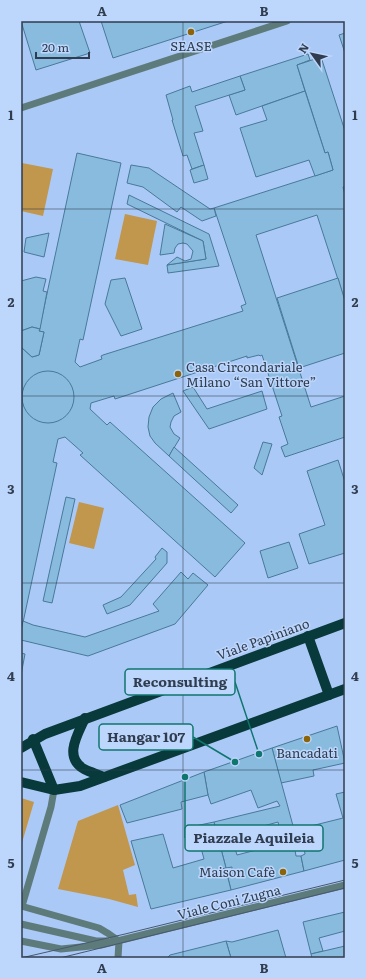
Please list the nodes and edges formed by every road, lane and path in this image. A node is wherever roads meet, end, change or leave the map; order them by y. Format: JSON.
{"nodes":[{"id":1,"x":287,"y":21,"type":"edge"},
{"id":2,"x":21,"y":108,"type":"edge"},
{"id":3,"x":345,"y":623,"type":"edge"},
{"id":4,"x":308,"y":636,"type":"junction"},
{"id":5,"x":345,"y":689,"type":"edge"},
{"id":6,"x":329,"y":695,"type":"junction"},
{"id":7,"x":85,"y":718,"type":"junction"},
{"id":8,"x":34,"y":739,"type":"junction"},
{"id":9,"x":21,"y":740,"type":"edge"},
{"id":10,"x":21,"y":748,"type":"edge"},
{"id":11,"x":104,"y":777,"type":"junction"},
{"id":12,"x":21,"y":782,"type":"edge"},
{"id":13,"x":54,"y":790,"type":"junction"},
{"id":14,"x":345,"y":885,"type":"edge"},
{"id":15,"x":22,"y":906,"type":"edge"},
{"id":16,"x":21,"y":924,"type":"edge"},
{"id":17,"x":21,"y":941,"type":"edge"},
{"id":18,"x":119,"y":941,"type":"junction"},
{"id":19,"x":118,"y":958,"type":"edge"}],
"edges":[{"from":1,"to":2,"type":"street"},
{"from":3,"to":4,"type":"main road","name":"Viale Papiniano"},
{"from":4,"to":6,"type":"main road"},
{"from":4,"to":7,"type":"main road","name":"Viale Papiniano"},
{"from":5,"to":6,"type":"main road"},
{"from":6,"to":11,"type":"main road"},
{"from":7,"to":8,"type":"main road","name":"Viale Papiniano"},
{"from":7,"to":11,"type":"main road"},
{"from":8,"to":9,"type":"main road"},
{"from":8,"to":10,"type":"main road"},
{"from":8,"to":13,"type":"main road"},
{"from":11,"to":13,"type":"main road"},
{"from":12,"to":13,"type":"main road"},
{"from":13,"to":15,"type":"street"},
{"from":14,"to":18,"type":"street","name":"Viale Coni Zugna"},
{"from":15,"to":18,"type":"street"},
{"from":16,"to":18,"type":"street"},
{"from":17,"to":18,"type":"street"},
{"from":18,"to":19,"type":"street"}]}
